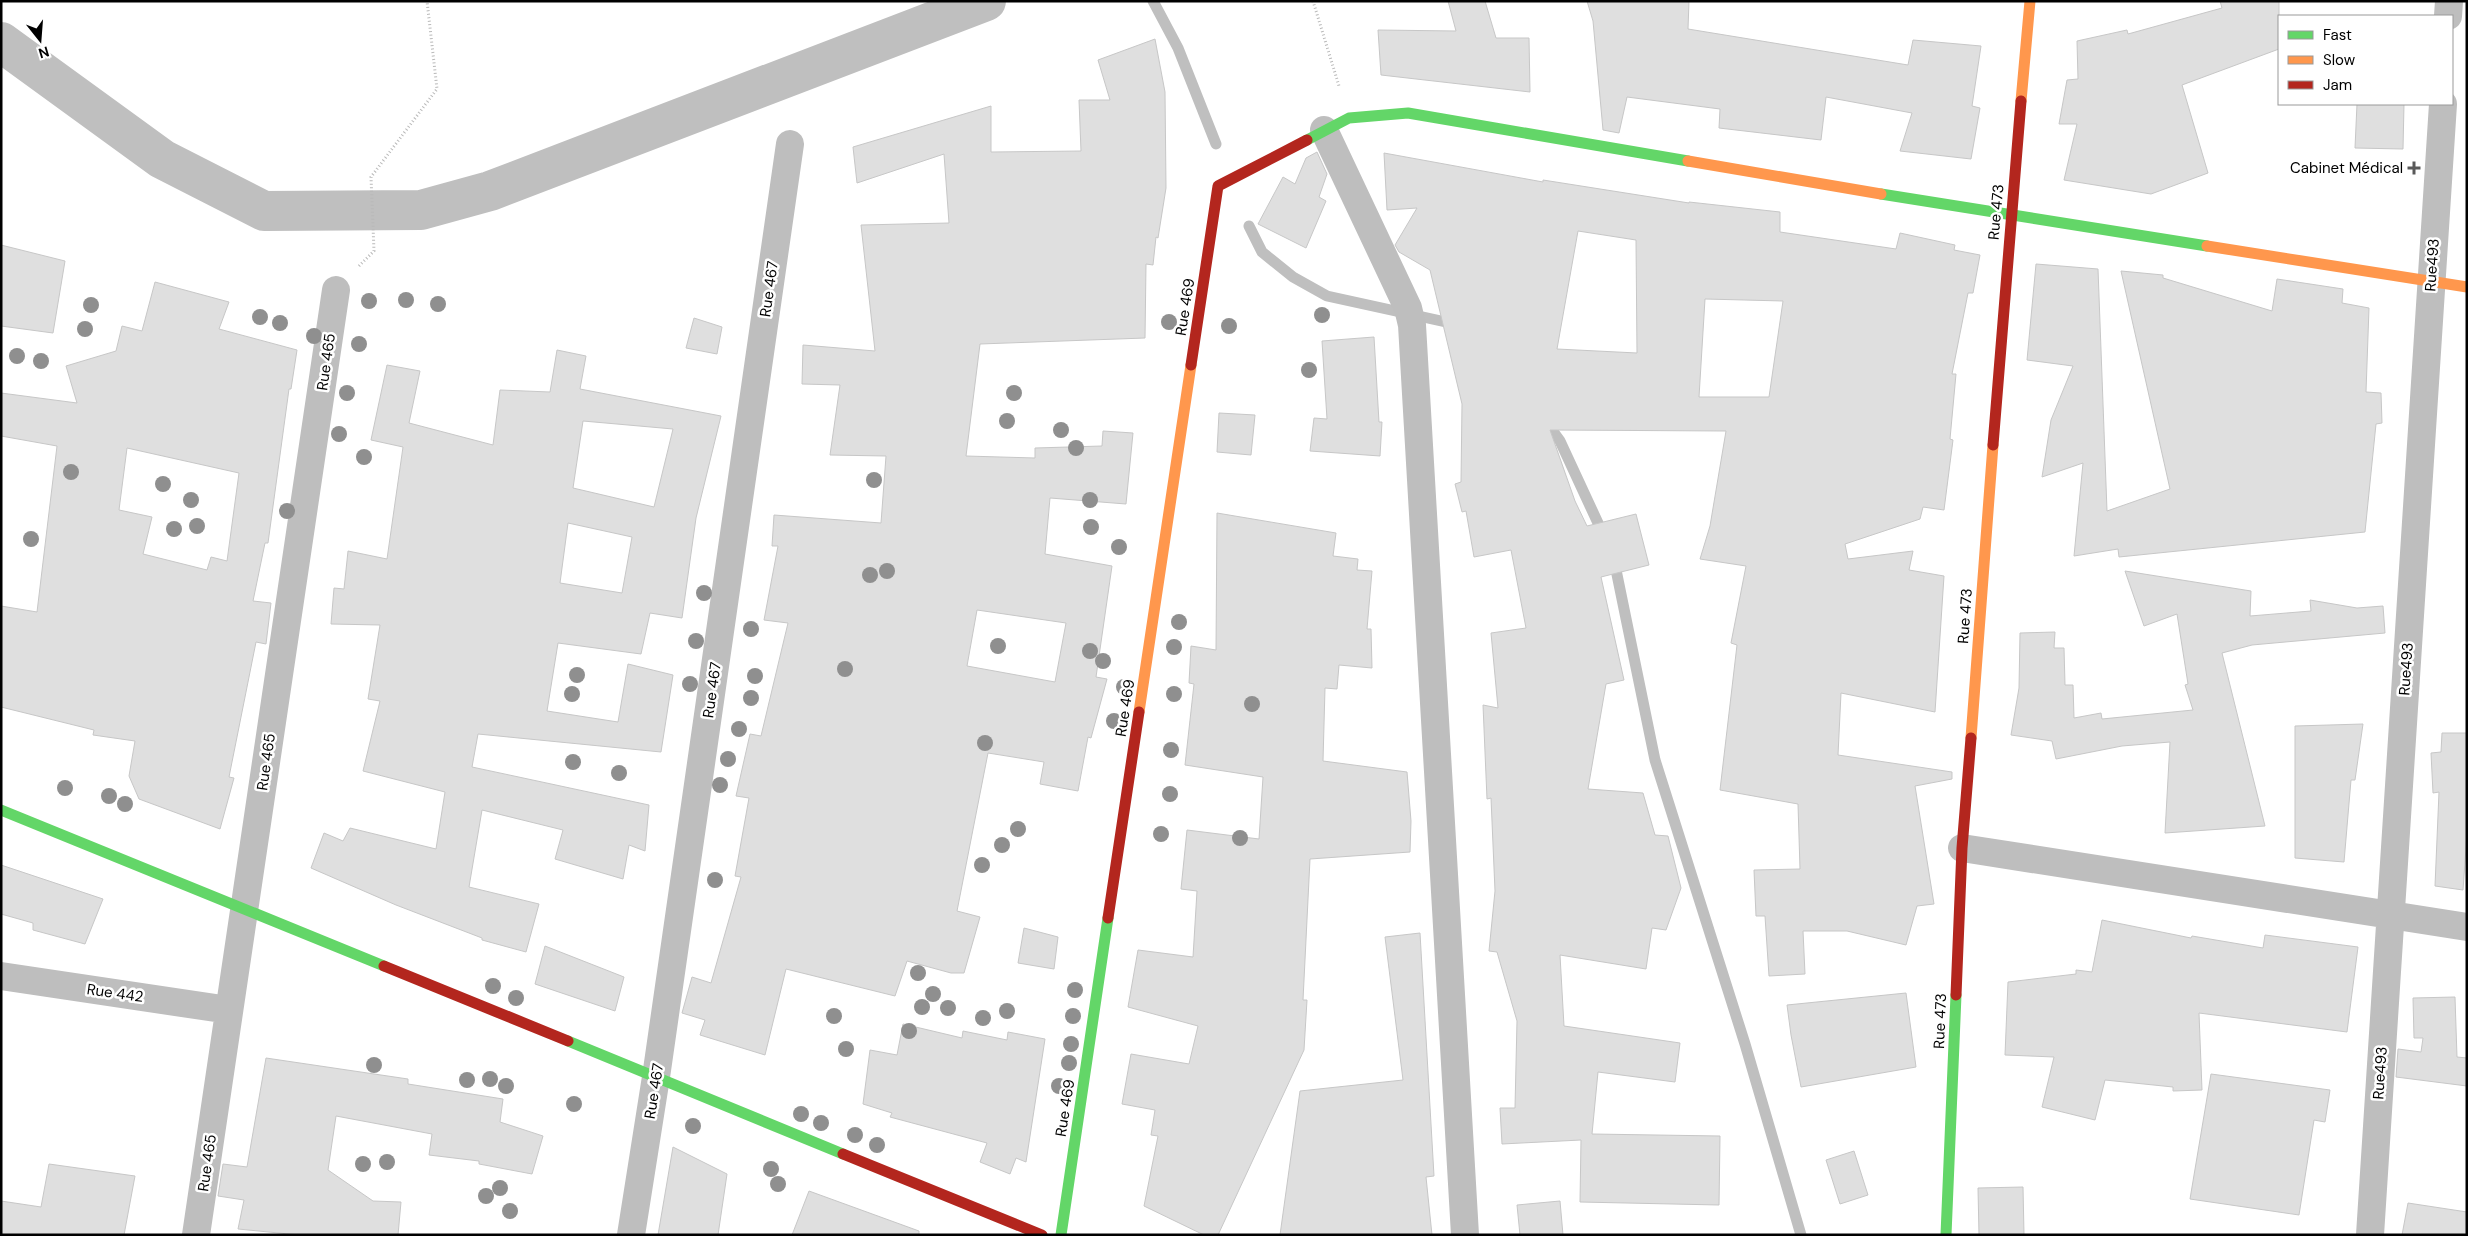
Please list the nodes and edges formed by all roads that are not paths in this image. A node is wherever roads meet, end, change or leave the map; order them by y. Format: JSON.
{"nodes":[{"id":1,"x":2030,"y":1,"type":"edge"},
{"id":2,"x":2449,"y":1,"type":"edge"},
{"id":3,"x":2448,"y":15,"type":"edge"},
{"id":4,"x":2443,"y":105,"type":"edge"},
{"id":5,"x":1324,"y":130,"type":"junction"},
{"id":6,"x":790,"y":144,"type":"dead end"},
{"id":7,"x":2011,"y":216,"type":"junction"},
{"id":8,"x":2431,"y":281,"type":"junction"},
{"id":9,"x":2467,"y":287,"type":"edge"},
{"id":10,"x":336,"y":290,"type":"dead end"},
{"id":11,"x":1,"y":810,"type":"edge"},
{"id":12,"x":1962,"y":848,"type":"junction"},
{"id":13,"x":244,"y":910,"type":"junction"},
{"id":14,"x":2390,"y":915,"type":"junction"},
{"id":15,"x":2467,"y":927,"type":"edge"},
{"id":16,"x":1,"y":976,"type":"edge"},
{"id":17,"x":230,"y":1010,"type":"junction"},
{"id":18,"x":656,"y":1077,"type":"junction"},
{"id":19,"x":196,"y":1235,"type":"edge"},
{"id":20,"x":631,"y":1235,"type":"edge"},
{"id":21,"x":1042,"y":1235,"type":"edge"},
{"id":22,"x":1061,"y":1235,"type":"edge"},
{"id":23,"x":1465,"y":1235,"type":"edge"},
{"id":24,"x":1946,"y":1235,"type":"edge"},
{"id":25,"x":2370,"y":1235,"type":"edge"}],
"edges":[{"from":1,"to":7,"type":"street","name":"Rue 473"},
{"from":2,"to":3,"type":"street"},
{"from":4,"to":8,"type":"street","name":"Rue493"},
{"from":5,"to":7,"type":"street"},
{"from":5,"to":22,"type":"street","name":"Rue 469"},
{"from":5,"to":23,"type":"street"},
{"from":6,"to":18,"type":"street","name":"Rue 467"},
{"from":7,"to":8,"type":"street"},
{"from":7,"to":12,"type":"street","name":"Rue 473"},
{"from":8,"to":9,"type":"street"},
{"from":8,"to":14,"type":"street","name":"Rue493"},
{"from":10,"to":13,"type":"street","name":"Rue 465"},
{"from":11,"to":13,"type":"street"},
{"from":12,"to":14,"type":"street"},
{"from":12,"to":24,"type":"street","name":"Rue 473"},
{"from":13,"to":17,"type":"street","name":"Rue 465"},
{"from":13,"to":18,"type":"street"},
{"from":14,"to":15,"type":"street"},
{"from":14,"to":25,"type":"street","name":"Rue493"},
{"from":16,"to":17,"type":"street","name":"Rue 442"},
{"from":17,"to":19,"type":"street","name":"Rue 465"},
{"from":18,"to":20,"type":"street","name":"Rue 467"},
{"from":18,"to":21,"type":"street"}]}
